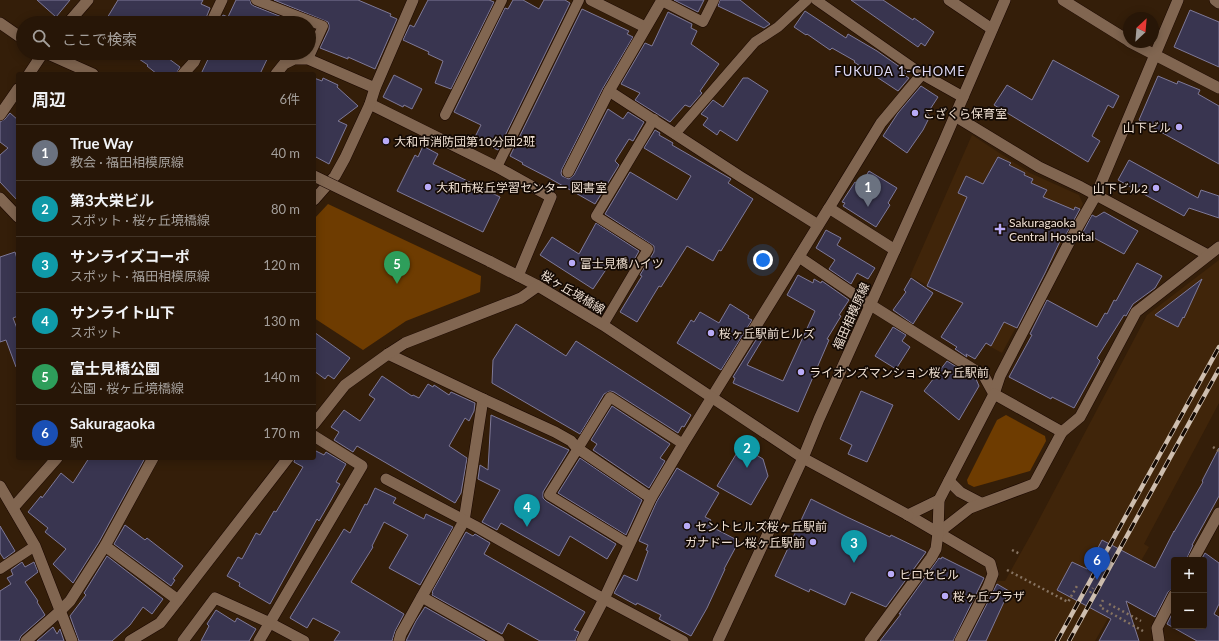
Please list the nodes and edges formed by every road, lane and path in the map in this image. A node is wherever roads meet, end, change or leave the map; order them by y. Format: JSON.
{"nodes":[{"id":1,"x":88,"y":0,"type":"edge"},
{"id":2,"x":222,"y":0,"type":"edge"},
{"id":3,"x":256,"y":0,"type":"edge"},
{"id":4,"x":413,"y":0,"type":"edge"},
{"id":5,"x":502,"y":0,"type":"edge"},
{"id":6,"x":579,"y":0,"type":"edge"},
{"id":7,"x":591,"y":0,"type":"edge"},
{"id":8,"x":662,"y":0,"type":"edge"},
{"id":9,"x":714,"y":0,"type":"edge"},
{"id":10,"x":808,"y":0,"type":"edge"},
{"id":11,"x":816,"y":0,"type":"edge"},
{"id":12,"x":949,"y":0,"type":"edge"},
{"id":13,"x":1005,"y":0,"type":"edge"},
{"id":14,"x":1063,"y":0,"type":"edge"},
{"id":15,"x":1178,"y":0,"type":"edge"},
{"id":16,"x":1215,"y":0,"type":"edge"},
{"id":17,"x":1219,"y":3,"type":"edge"},
{"id":18,"x":74,"y":16,"type":"edge"},
{"id":19,"x":214,"y":16,"type":"edge"},
{"id":20,"x":297,"y":16,"type":"edge"},
{"id":21,"x":0,"y":23,"type":"edge"},
{"id":22,"x":316,"y":23,"type":"edge"},
{"id":23,"x":645,"y":27,"type":"junction"},
{"id":24,"x":992,"y":29,"type":"junction"},
{"id":25,"x":16,"y":34,"type":"edge"},
{"id":26,"x":1123,"y":38,"type":"edge"},
{"id":27,"x":316,"y":41,"type":"edge"},
{"id":28,"x":1141,"y":48,"type":"edge"},
{"id":29,"x":1154,"y":55,"type":"junction"},
{"id":30,"x":38,"y":60,"type":"edge"},
{"id":31,"x":62,"y":60,"type":"edge"},
{"id":32,"x":195,"y":60,"type":"edge"},
{"id":33,"x":292,"y":60,"type":"edge"},
{"id":34,"x":310,"y":60,"type":"edge"},
{"id":35,"x":30,"y":72,"type":"edge"},
{"id":36,"x":89,"y":72,"type":"edge"},
{"id":37,"x":186,"y":72,"type":"edge"},
{"id":38,"x":278,"y":72,"type":"edge"},
{"id":39,"x":922,"y":74,"type":"junction"},
{"id":40,"x":375,"y":88,"type":"junction"},
{"id":41,"x":1219,"y":88,"type":"edge"},
{"id":42,"x":609,"y":91,"type":"junction"},
{"id":43,"x":16,"y":92,"type":"edge"},
{"id":44,"x":963,"y":97,"type":"junction"},
{"id":45,"x":370,"y":104,"type":"junction"},
{"id":46,"x":0,"y":115,"type":"edge"},
{"id":47,"x":445,"y":115,"type":"dead end"},
{"id":48,"x":955,"y":116,"type":"junction"},
{"id":49,"x":654,"y":119,"type":"junction"},
{"id":50,"x":675,"y":134,"type":"junction"},
{"id":51,"x":497,"y":167,"type":"junction"},
{"id":52,"x":568,"y":172,"type":"dead end"},
{"id":53,"x":316,"y":177,"type":"edge"},
{"id":54,"x":1096,"y":194,"type":"junction"},
{"id":55,"x":0,"y":198,"type":"edge"},
{"id":56,"x":316,"y":198,"type":"edge"},
{"id":57,"x":829,"y":208,"type":"junction"},
{"id":58,"x":16,"y":215,"type":"edge"},
{"id":59,"x":818,"y":225,"type":"junction"},
{"id":60,"x":1219,"y":247,"type":"edge"},
{"id":61,"x":896,"y":250,"type":"junction"},
{"id":62,"x":1208,"y":255,"type":"junction"},
{"id":63,"x":799,"y":257,"type":"junction"},
{"id":64,"x":518,"y":276,"type":"junction"},
{"id":65,"x":538,"y":286,"type":"junction"},
{"id":66,"x":871,"y":304,"type":"junction"},
{"id":67,"x":602,"y":325,"type":"junction"},
{"id":68,"x":388,"y":354,"type":"junction"},
{"id":69,"x":994,"y":394,"type":"junction"},
{"id":70,"x":712,"y":398,"type":"junction"},
{"id":71,"x":483,"y":399,"type":"junction"},
{"id":72,"x":316,"y":421,"type":"edge"},
{"id":73,"x":1062,"y":432,"type":"junction"},
{"id":74,"x":316,"y":437,"type":"edge"},
{"id":75,"x":683,"y":444,"type":"junction"},
{"id":76,"x":1213,"y":447,"type":"dead end"},
{"id":77,"x":578,"y":448,"type":"junction"},
{"id":78,"x":1219,"y":451,"type":"edge"},
{"id":79,"x":803,"y":458,"type":"junction"},
{"id":80,"x":55,"y":460,"type":"edge"},
{"id":81,"x":152,"y":460,"type":"edge"},
{"id":82,"x":286,"y":460,"type":"edge"},
{"id":83,"x":386,"y":479,"type":"dead end"},
{"id":84,"x":949,"y":481,"type":"junction"},
{"id":85,"x":0,"y":486,"type":"edge"},
{"id":86,"x":651,"y":498,"type":"junction"},
{"id":87,"x":938,"y":500,"type":"junction"},
{"id":88,"x":981,"y":503,"type":"junction"},
{"id":89,"x":13,"y":508,"type":"junction"},
{"id":90,"x":1219,"y":513,"type":"edge"},
{"id":91,"x":908,"y":515,"type":"junction"},
{"id":92,"x":464,"y":521,"type":"junction"},
{"id":93,"x":943,"y":536,"type":"junction"},
{"id":94,"x":629,"y":544,"type":"junction"},
{"id":95,"x":35,"y":546,"type":"junction"},
{"id":96,"x":105,"y":546,"type":"junction"},
{"id":97,"x":1012,"y":550,"type":"dead end"},
{"id":98,"x":1020,"y":554,"type":"dead end"},
{"id":99,"x":1195,"y":557,"type":"edge"},
{"id":100,"x":1003,"y":568,"type":"dead end"},
{"id":101,"x":0,"y":569,"type":"edge"},
{"id":102,"x":1077,"y":586,"type":"dead end"},
{"id":103,"x":1093,"y":588,"type":"dead end"},
{"id":104,"x":1090,"y":593,"type":"dead end"},
{"id":105,"x":422,"y":597,"type":"junction"},
{"id":106,"x":604,"y":599,"type":"junction"},
{"id":107,"x":178,"y":600,"type":"junction"},
{"id":108,"x":1103,"y":600,"type":"dead end"},
{"id":109,"x":1171,"y":601,"type":"edge"},
{"id":110,"x":1109,"y":604,"type":"dead end"},
{"id":111,"x":60,"y":611,"type":"junction"},
{"id":112,"x":1141,"y":621,"type":"dead end"},
{"id":113,"x":270,"y":623,"type":"junction"},
{"id":114,"x":1148,"y":633,"type":"dead end"},
{"id":115,"x":26,"y":641,"type":"edge"},
{"id":116,"x":72,"y":641,"type":"edge"},
{"id":117,"x":130,"y":641,"type":"edge"},
{"id":118,"x":183,"y":641,"type":"edge"},
{"id":119,"x":259,"y":641,"type":"edge"},
{"id":120,"x":304,"y":641,"type":"edge"},
{"id":121,"x":399,"y":641,"type":"edge"},
{"id":122,"x":499,"y":641,"type":"edge"},
{"id":123,"x":582,"y":641,"type":"edge"},
{"id":124,"x":683,"y":641,"type":"edge"},
{"id":125,"x":718,"y":641,"type":"edge"},
{"id":126,"x":870,"y":641,"type":"edge"},
{"id":127,"x":960,"y":641,"type":"edge"},
{"id":128,"x":1159,"y":641,"type":"edge"}],
"edges":[{"from":1,"to":18,"type":"street"},
{"from":2,"to":19,"type":"street"},
{"from":3,"to":20,"type":"lane"},
{"from":4,"to":40,"type":"street"},
{"from":5,"to":47,"type":"lane"},
{"from":6,"to":51,"type":"lane"},
{"from":7,"to":23,"type":"street"},
{"from":8,"to":9,"type":"lane"},
{"from":8,"to":23,"type":"street"},
{"from":10,"to":50,"type":"lane"},
{"from":11,"to":39,"type":"lane"},
{"from":12,"to":24,"type":"street"},
{"from":13,"to":24,"type":"street","name":"福田相模原線"},
{"from":14,"to":26,"type":"street"},
{"from":15,"to":29,"type":"street"},
{"from":16,"to":17,"type":"street"},
{"from":21,"to":25,"type":"street"},
{"from":22,"to":27,"type":"lane"},
{"from":23,"to":42,"type":"street"},
{"from":24,"to":44,"type":"street","name":"福田相模原線"},
{"from":28,"to":29,"type":"street"},
{"from":29,"to":41,"type":"street"},
{"from":29,"to":54,"type":"street"},
{"from":30,"to":35,"type":"street"},
{"from":31,"to":36,"type":"street"},
{"from":32,"to":37,"type":"street"},
{"from":33,"to":38,"type":"street"},
{"from":34,"to":40,"type":"street"},
{"from":39,"to":44,"type":"street"},
{"from":39,"to":57,"type":"street"},
{"from":40,"to":45,"type":"street"},
{"from":42,"to":49,"type":"street"},
{"from":42,"to":52,"type":"street"},
{"from":43,"to":46,"type":"street"},
{"from":44,"to":48,"type":"street","name":"福田相模原線"},
{"from":45,"to":51,"type":"street"},
{"from":45,"to":56,"type":"street"},
{"from":48,"to":54,"type":"street"},
{"from":48,"to":61,"type":"street","name":"福田相模原線"},
{"from":49,"to":50,"type":"street"},
{"from":49,"to":67,"type":"lane"},
{"from":50,"to":59,"type":"street"},
{"from":51,"to":64,"type":"street"},
{"from":53,"to":64,"type":"street","name":"桜ヶ丘境橋線","bridge":true},
{"from":54,"to":62,"type":"street"},
{"from":54,"to":69,"type":"street"},
{"from":55,"to":58,"type":"street"},
{"from":57,"to":59,"type":"street"},
{"from":57,"to":61,"type":"street"},
{"from":59,"to":63,"type":"street"},
{"from":60,"to":62,"type":"street"},
{"from":61,"to":66,"type":"street","name":"福田相模原線"},
{"from":62,"to":73,"type":"street"},
{"from":63,"to":66,"type":"street"},
{"from":63,"to":70,"type":"street"},
{"from":64,"to":65,"type":"street","name":"桜ヶ丘境橋線"},
{"from":65,"to":67,"type":"street","name":"桜ヶ丘境橋線"},
{"from":65,"to":68,"type":"street"},
{"from":66,"to":69,"type":"street"},
{"from":66,"to":79,"type":"street","name":"福田相模原線"},
{"from":67,"to":70,"type":"street","name":"桜ヶ丘境橋線"},
{"from":68,"to":71,"type":"street"},
{"from":68,"to":72,"type":"street"},
{"from":69,"to":73,"type":"street"},
{"from":69,"to":84,"type":"street"},
{"from":70,"to":75,"type":"street"},
{"from":70,"to":79,"type":"street","name":"桜ヶ丘境橋線"},
{"from":71,"to":77,"type":"street"},
{"from":71,"to":92,"type":"street"},
{"from":73,"to":88,"type":"street"},
{"from":74,"to":113,"type":"street"},
{"from":75,"to":77,"type":"lane"},
{"from":75,"to":86,"type":"street"},
{"from":76,"to":78,"type":"path"},
{"from":77,"to":86,"type":"street"},
{"from":77,"to":94,"type":"lane"},
{"from":79,"to":91,"type":"street","name":"桜ヶ丘境橋線"},
{"from":79,"to":125,"type":"street","name":"福田相模原線"},
{"from":80,"to":89,"type":"street"},
{"from":81,"to":96,"type":"street"},
{"from":82,"to":107,"type":"street"},
{"from":83,"to":92,"type":"street"},
{"from":84,"to":87,"type":"street"},
{"from":84,"to":88,"type":"street"},
{"from":85,"to":89,"type":"street"},
{"from":86,"to":94,"type":"street"},
{"from":87,"to":91,"type":"street"},
{"from":87,"to":93,"type":"street"},
{"from":88,"to":93,"type":"street"},
{"from":89,"to":95,"type":"street"},
{"from":90,"to":99,"type":"street"},
{"from":91,"to":93,"type":"street","name":"桜ヶ丘境橋線"},
{"from":92,"to":105,"type":"street"},
{"from":92,"to":106,"type":"street"},
{"from":93,"to":126,"type":"street"},
{"from":93,"to":127,"type":"street","name":"桜ヶ丘境橋線"},
{"from":94,"to":106,"type":"street"},
{"from":95,"to":101,"type":"lane"},
{"from":95,"to":111,"type":"street"},
{"from":96,"to":107,"type":"street"},
{"from":96,"to":111,"type":"street"},
{"from":97,"to":98,"type":"path"},
{"from":100,"to":102,"type":"path"},
{"from":103,"to":104,"type":"path"},
{"from":105,"to":121,"type":"street"},
{"from":105,"to":122,"type":"street"},
{"from":106,"to":123,"type":"street"},
{"from":106,"to":124,"type":"street"},
{"from":107,"to":117,"type":"street"},
{"from":108,"to":114,"type":"path"},
{"from":109,"to":128,"type":"street"},
{"from":110,"to":112,"type":"path"},
{"from":111,"to":115,"type":"street"},
{"from":111,"to":116,"type":"street"},
{"from":113,"to":118,"type":"street"},
{"from":113,"to":119,"type":"street"},
{"from":113,"to":120,"type":"street"}]}
